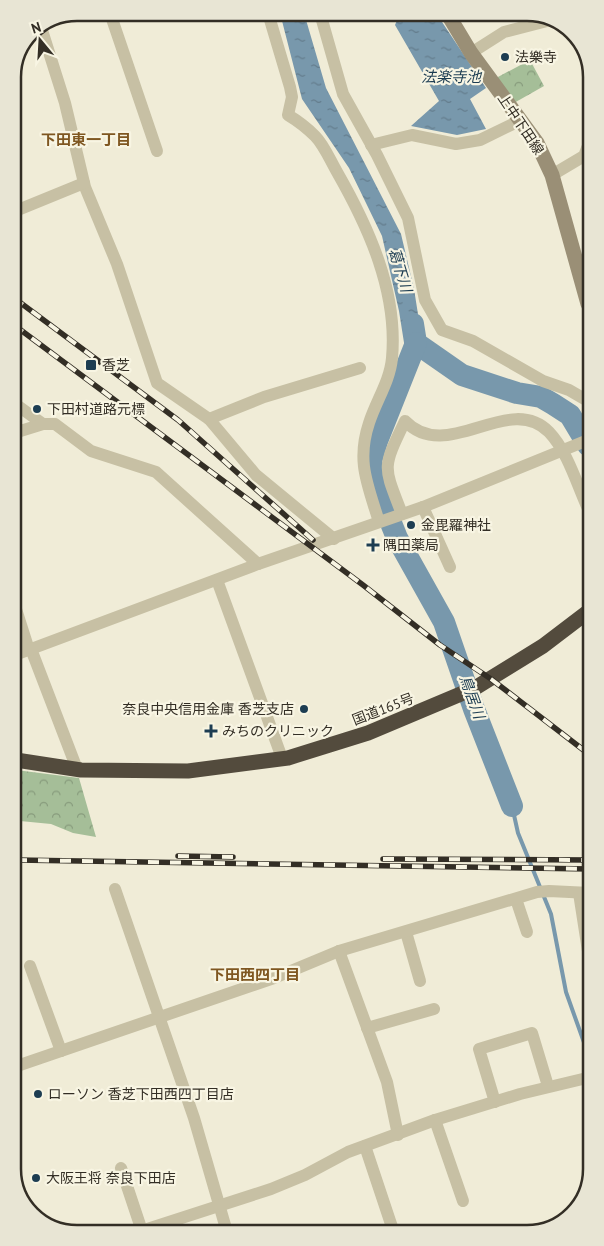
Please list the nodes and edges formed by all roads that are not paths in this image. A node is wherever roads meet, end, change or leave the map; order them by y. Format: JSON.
{"nodes":[{"id":1,"x":113,"y":21,"type":"edge"},
{"id":2,"x":270,"y":21,"type":"edge"},
{"id":3,"x":322,"y":21,"type":"edge"},
{"id":4,"x":452,"y":21,"type":"edge"},
{"id":5,"x":540,"y":23,"type":"edge"},
{"id":6,"x":43,"y":33,"type":"edge"},
{"id":7,"x":471,"y":53,"type":"junction"},
{"id":8,"x":519,"y":121,"type":"junction"},
{"id":9,"x":371,"y":146,"type":"junction"},
{"id":10,"x":157,"y":151,"type":"dead end"},
{"id":11,"x":583,"y":157,"type":"edge"},
{"id":12,"x":552,"y":175,"type":"junction"},
{"id":13,"x":84,"y":183,"type":"junction"},
{"id":14,"x":21,"y":209,"type":"edge"},
{"id":15,"x":583,"y":286,"type":"edge"},
{"id":16,"x":360,"y":368,"type":"dead end"},
{"id":17,"x":583,"y":398,"type":"edge"},
{"id":18,"x":21,"y":407,"type":"edge"},
{"id":19,"x":209,"y":420,"type":"junction"},
{"id":20,"x":43,"y":424,"type":"junction"},
{"id":21,"x":21,"y":431,"type":"edge"},
{"id":22,"x":583,"y":442,"type":"edge"},
{"id":23,"x":562,"y":451,"type":"junction"},
{"id":24,"x":583,"y":497,"type":"edge"},
{"id":25,"x":423,"y":507,"type":"junction"},
{"id":26,"x":402,"y":514,"type":"junction"},
{"id":27,"x":379,"y":522,"type":"junction"},
{"id":28,"x":334,"y":538,"type":"junction"},
{"id":29,"x":258,"y":564,"type":"junction"},
{"id":30,"x":450,"y":567,"type":"dead end"},
{"id":31,"x":217,"y":580,"type":"junction"},
{"id":32,"x":583,"y":615,"type":"edge"},
{"id":33,"x":21,"y":623,"type":"edge"},
{"id":34,"x":30,"y":649,"type":"junction"},
{"id":35,"x":21,"y":653,"type":"edge"},
{"id":36,"x":282,"y":758,"type":"junction"},
{"id":37,"x":21,"y":761,"type":"edge"},
{"id":38,"x":77,"y":769,"type":"junction"},
{"id":39,"x":115,"y":889,"type":"dead end"},
{"id":40,"x":583,"y":893,"type":"edge"},
{"id":41,"x":516,"y":899,"type":"junction"},
{"id":42,"x":406,"y":932,"type":"junction"},
{"id":43,"x":527,"y":932,"type":"dead end"},
{"id":44,"x":339,"y":950,"type":"junction"},
{"id":45,"x":30,"y":966,"type":"dead end"},
{"id":46,"x":420,"y":981,"type":"dead end"},
{"id":47,"x":434,"y":1009,"type":"dead end"},
{"id":48,"x":159,"y":1017,"type":"junction"},
{"id":49,"x":366,"y":1028,"type":"junction"},
{"id":50,"x":61,"y":1050,"type":"junction"},
{"id":51,"x":21,"y":1065,"type":"edge"},
{"id":52,"x":583,"y":1079,"type":"edge"},
{"id":53,"x":548,"y":1086,"type":"junction"},
{"id":54,"x":495,"y":1102,"type":"junction"},
{"id":55,"x":435,"y":1120,"type":"junction"},
{"id":56,"x":398,"y":1135,"type":"junction"},
{"id":57,"x":365,"y":1146,"type":"junction"},
{"id":58,"x":120,"y":1168,"type":"dead end"},
{"id":59,"x":463,"y":1201,"type":"dead end"},
{"id":60,"x":219,"y":1207,"type":"junction"},
{"id":61,"x":137,"y":1225,"type":"edge"},
{"id":62,"x":161,"y":1225,"type":"edge"},
{"id":63,"x":225,"y":1225,"type":"edge"},
{"id":64,"x":391,"y":1225,"type":"edge"}],
"edges":[{"from":1,"to":10,"type":"street"},
{"from":2,"to":27,"type":"street"},
{"from":3,"to":9,"type":"street"},
{"from":4,"to":7,"type":"main road","name":"上中下田線"},
{"from":5,"to":7,"type":"street"},
{"from":6,"to":13,"type":"street"},
{"from":7,"to":8,"type":"main road","name":"上中下田線"},
{"from":8,"to":9,"type":"street"},
{"from":8,"to":12,"type":"main road","name":"上中下田線"},
{"from":9,"to":17,"type":"street"},
{"from":11,"to":12,"type":"street"},
{"from":12,"to":15,"type":"main road","name":"上中下田線"},
{"from":13,"to":14,"type":"street"},
{"from":13,"to":19,"type":"street"},
{"from":16,"to":19,"type":"street"},
{"from":18,"to":20,"type":"street"},
{"from":19,"to":28,"type":"street"},
{"from":20,"to":21,"type":"street"},
{"from":20,"to":29,"type":"street"},
{"from":22,"to":23,"type":"street"},
{"from":23,"to":24,"type":"street"},
{"from":23,"to":25,"type":"street"},
{"from":23,"to":26,"type":"street"},
{"from":25,"to":26,"type":"street"},
{"from":25,"to":30,"type":"street"},
{"from":26,"to":27,"type":"street"},
{"from":27,"to":28,"type":"street"},
{"from":28,"to":29,"type":"street"},
{"from":29,"to":31,"type":"street"},
{"from":31,"to":34,"type":"street"},
{"from":31,"to":36,"type":"street"},
{"from":32,"to":36,"type":"highway","name":"国道165号"},
{"from":33,"to":34,"type":"street"},
{"from":34,"to":35,"type":"street"},
{"from":34,"to":38,"type":"street"},
{"from":36,"to":38,"type":"highway","name":"国道165号"},
{"from":37,"to":38,"type":"highway","name":"国道165号"},
{"from":39,"to":48,"type":"street"},
{"from":40,"to":41,"type":"street"},
{"from":41,"to":42,"type":"street"},
{"from":41,"to":43,"type":"street"},
{"from":42,"to":44,"type":"street"},
{"from":42,"to":46,"type":"street"},
{"from":44,"to":48,"type":"street"},
{"from":44,"to":49,"type":"street"},
{"from":45,"to":50,"type":"street"},
{"from":47,"to":49,"type":"street"},
{"from":48,"to":50,"type":"street"},
{"from":48,"to":60,"type":"street"},
{"from":49,"to":56,"type":"street"},
{"from":50,"to":51,"type":"street"},
{"from":52,"to":53,"type":"street"},
{"from":53,"to":54,"type":"street"},
{"from":53,"to":54,"type":"street"},
{"from":54,"to":55,"type":"street"},
{"from":55,"to":56,"type":"street"},
{"from":55,"to":59,"type":"street"},
{"from":56,"to":57,"type":"street"},
{"from":57,"to":60,"type":"street"},
{"from":57,"to":64,"type":"street"},
{"from":58,"to":61,"type":"street"},
{"from":60,"to":62,"type":"street"},
{"from":60,"to":63,"type":"street"}]}
